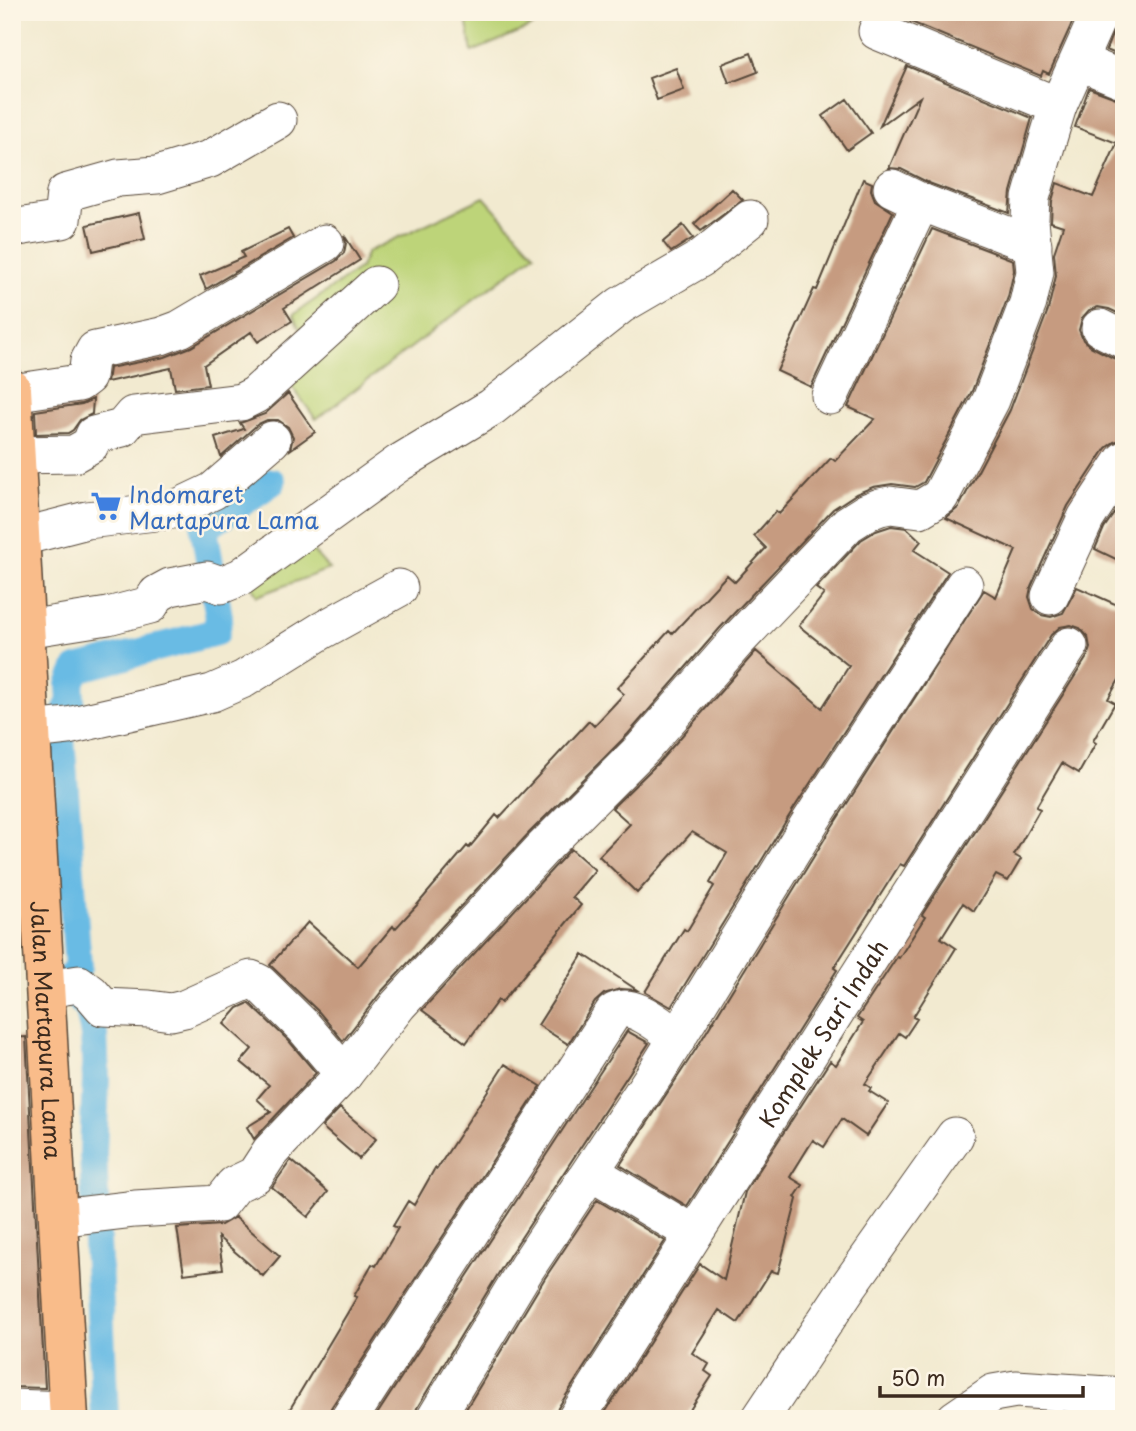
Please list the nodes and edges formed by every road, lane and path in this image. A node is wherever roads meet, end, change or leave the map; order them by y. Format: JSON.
{"nodes":[{"id":1,"x":1100,"y":12,"type":"edge"},
{"id":2,"x":877,"y":31,"type":"dead end"},
{"id":3,"x":1080,"y":62,"type":"junction"},
{"id":4,"x":1124,"y":80,"type":"edge"},
{"id":5,"x":1058,"y":106,"type":"junction"},
{"id":6,"x":278,"y":120,"type":"dead end"},
{"id":7,"x":750,"y":219,"type":"dead end"},
{"id":8,"x":12,"y":228,"type":"edge"},
{"id":9,"x":325,"y":243,"type":"dead end"},
{"id":10,"x":1033,"y":245,"type":"junction"},
{"id":11,"x":376,"y":285,"type":"dead end"},
{"id":12,"x":830,"y":396,"type":"dead end"},
{"id":13,"x":14,"y":415,"type":"edge"},
{"id":14,"x":272,"y":440,"type":"dead end"},
{"id":15,"x":1124,"y":460,"type":"edge"},
{"id":16,"x":21,"y":537,"type":"junction"},
{"id":17,"x":964,"y":585,"type":"dead end"},
{"id":18,"x":399,"y":588,"type":"dead end"},
{"id":19,"x":1049,"y":596,"type":"dead end"},
{"id":20,"x":26,"y":629,"type":"junction"},
{"id":21,"x":1069,"y":646,"type":"dead end"},
{"id":22,"x":36,"y":744,"type":"edge"},
{"id":23,"x":64,"y":986,"type":"junction"},
{"id":24,"x":678,"y":1038,"type":"junction"},
{"id":25,"x":344,"y":1074,"type":"junction"},
{"id":26,"x":955,"y":1136,"type":"dead end"},
{"id":27,"x":591,"y":1172,"type":"junction"},
{"id":28,"x":82,"y":1215,"type":"junction"},
{"id":29,"x":692,"y":1233,"type":"junction"},
{"id":30,"x":1124,"y":1396,"type":"edge"},
{"id":31,"x":12,"y":1408,"type":"edge"},
{"id":32,"x":64,"y":1413,"type":"edge"},
{"id":33,"x":349,"y":1419,"type":"edge"},
{"id":34,"x":435,"y":1419,"type":"edge"},
{"id":35,"x":576,"y":1419,"type":"edge"},
{"id":36,"x":760,"y":1419,"type":"edge"},
{"id":37,"x":955,"y":1419,"type":"edge"}],
"edges":[{"from":1,"to":3,"type":"street"},
{"from":2,"to":5,"type":"street"},
{"from":3,"to":4,"type":"street"},
{"from":3,"to":5,"type":"street"},
{"from":5,"to":10,"type":"street"},
{"from":6,"to":8,"type":"street"},
{"from":7,"to":20,"type":"street"},
{"from":9,"to":13,"type":"street"},
{"from":10,"to":12,"type":"street"},
{"from":10,"to":25,"type":"street"},
{"from":11,"to":13,"type":"street"},
{"from":13,"to":16,"type":"main road","name":"Jalan Martapura Lama"},
{"from":14,"to":16,"type":"street"},
{"from":15,"to":19,"type":"street"},
{"from":16,"to":20,"type":"main road","name":"Jalan Martapura Lama"},
{"from":17,"to":24,"type":"street"},
{"from":18,"to":22,"type":"street"},
{"from":20,"to":22,"type":"main road","name":"Jalan Martapura Lama"},
{"from":21,"to":29,"type":"street","name":"Komplek Sari Indah"},
{"from":22,"to":23,"type":"main road","name":"Jalan Martapura Lama"},
{"from":23,"to":25,"type":"street"},
{"from":23,"to":28,"type":"main road","name":"Jalan Martapura Lama"},
{"from":24,"to":27,"type":"street"},
{"from":24,"to":33,"type":"street"},
{"from":25,"to":28,"type":"street"},
{"from":26,"to":36,"type":"street"},
{"from":27,"to":29,"type":"street"},
{"from":27,"to":34,"type":"street"},
{"from":28,"to":32,"type":"main road","name":"Jalan Martapura Lama"},
{"from":29,"to":35,"type":"street","name":"Komplek Sari Indah"},
{"from":30,"to":37,"type":"street"},
{"from":31,"to":32,"type":"street"}]}
